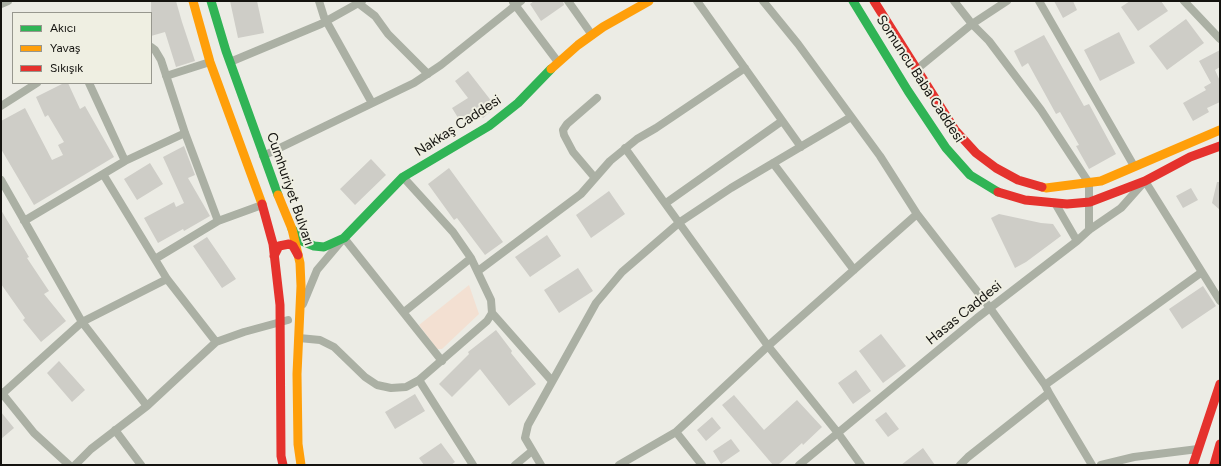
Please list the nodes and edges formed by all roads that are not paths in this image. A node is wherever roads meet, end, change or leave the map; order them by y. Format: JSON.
{"nodes":[{"id":1,"x":8,"y":1,"type":"edge"},
{"id":2,"x":193,"y":1,"type":"edge"},
{"id":3,"x":211,"y":1,"type":"edge"},
{"id":4,"x":319,"y":1,"type":"edge"},
{"id":5,"x":568,"y":1,"type":"edge"},
{"id":6,"x":649,"y":1,"type":"edge"},
{"id":7,"x":697,"y":1,"type":"edge"},
{"id":8,"x":763,"y":1,"type":"edge"},
{"id":9,"x":853,"y":1,"type":"edge"},
{"id":10,"x":874,"y":1,"type":"edge"},
{"id":11,"x":954,"y":1,"type":"edge"},
{"id":12,"x":1007,"y":1,"type":"edge"},
{"id":13,"x":1039,"y":1,"type":"edge"},
{"id":14,"x":1184,"y":1,"type":"edge"},
{"id":15,"x":360,"y":2,"type":"edge"},
{"id":16,"x":517,"y":2,"type":"edge"},
{"id":17,"x":1,"y":4,"type":"edge"},
{"id":18,"x":326,"y":21,"type":"junction"},
{"id":19,"x":972,"y":24,"type":"junction"},
{"id":20,"x":592,"y":35,"type":"junction"},
{"id":21,"x":1220,"y":39,"type":"edge"},
{"id":22,"x":152,"y":48,"type":"edge"},
{"id":23,"x":210,"y":62,"type":"junction"},
{"id":24,"x":230,"y":62,"type":"junction"},
{"id":25,"x":558,"y":62,"type":"junction"},
{"id":26,"x":744,"y":68,"type":"junction"},
{"id":27,"x":917,"y":69,"type":"junction"},
{"id":28,"x":428,"y":74,"type":"junction"},
{"id":29,"x":166,"y":76,"type":"junction"},
{"id":30,"x":35,"y":84,"type":"edge"},
{"id":31,"x":89,"y":84,"type":"edge"},
{"id":32,"x":597,"y":98,"type":"dead end"},
{"id":33,"x":372,"y":103,"type":"junction"},
{"id":34,"x":1,"y":106,"type":"edge"},
{"id":35,"x":852,"y":117,"type":"junction"},
{"id":36,"x":782,"y":121,"type":"junction"},
{"id":37,"x":1220,"y":130,"type":"edge"},
{"id":38,"x":185,"y":133,"type":"junction"},
{"id":39,"x":1220,"y":146,"type":"edge"},
{"id":40,"x":801,"y":147,"type":"junction"},
{"id":41,"x":625,"y":148,"type":"junction"},
{"id":42,"x":263,"y":156,"type":"junction"},
{"id":43,"x":125,"y":161,"type":"junction"},
{"id":44,"x":773,"y":163,"type":"junction"},
{"id":45,"x":1134,"y":166,"type":"junction"},
{"id":46,"x":103,"y":174,"type":"junction"},
{"id":47,"x":404,"y":177,"type":"junction"},
{"id":48,"x":595,"y":178,"type":"junction"},
{"id":49,"x":1,"y":180,"type":"edge"},
{"id":50,"x":1145,"y":182,"type":"junction"},
{"id":51,"x":1089,"y":183,"type":"junction"},
{"id":52,"x":1090,"y":202,"type":"junction"},
{"id":53,"x":666,"y":203,"type":"junction"},
{"id":54,"x":1055,"y":203,"type":"junction"},
{"id":55,"x":262,"y":205,"type":"junction"},
{"id":56,"x":917,"y":214,"type":"junction"},
{"id":57,"x":218,"y":220,"type":"junction"},
{"id":58,"x":24,"y":221,"type":"junction"},
{"id":59,"x":680,"y":222,"type":"junction"},
{"id":60,"x":292,"y":229,"type":"junction"},
{"id":61,"x":1088,"y":230,"type":"junction"},
{"id":62,"x":344,"y":238,"type":"junction"},
{"id":63,"x":1077,"y":241,"type":"junction"},
{"id":64,"x":274,"y":256,"type":"junction"},
{"id":65,"x":298,"y":256,"type":"junction"},
{"id":66,"x":471,"y":258,"type":"junction"},
{"id":67,"x":155,"y":259,"type":"junction"},
{"id":68,"x":854,"y":270,"type":"junction"},
{"id":69,"x":478,"y":271,"type":"junction"},
{"id":70,"x":1202,"y":272,"type":"junction"},
{"id":71,"x":167,"y":279,"type":"junction"},
{"id":72,"x":1220,"y":300,"type":"edge"},
{"id":73,"x":990,"y":308,"type":"junction"},
{"id":74,"x":300,"y":312,"type":"junction"},
{"id":75,"x":404,"y":312,"type":"junction"},
{"id":76,"x":492,"y":313,"type":"junction"},
{"id":77,"x":284,"y":321,"type":"junction"},
{"id":78,"x":82,"y":322,"type":"junction"},
{"id":79,"x":299,"y":338,"type":"junction"},
{"id":80,"x":216,"y":342,"type":"junction"},
{"id":81,"x":768,"y":346,"type":"junction"},
{"id":82,"x":442,"y":361,"type":"junction"},
{"id":83,"x":419,"y":380,"type":"junction"},
{"id":84,"x":552,"y":381,"type":"junction"},
{"id":85,"x":1220,"y":384,"type":"edge"},
{"id":86,"x":1045,"y":385,"type":"junction"},
{"id":87,"x":2,"y":393,"type":"edge"},
{"id":88,"x":1049,"y":393,"type":"junction"},
{"id":89,"x":146,"y":406,"type":"junction"},
{"id":90,"x":115,"y":430,"type":"junction"},
{"id":91,"x":676,"y":432,"type":"junction"},
{"id":92,"x":838,"y":433,"type":"junction"},
{"id":93,"x":1220,"y":444,"type":"edge"},
{"id":94,"x":1198,"y":449,"type":"junction"},
{"id":95,"x":532,"y":451,"type":"junction"},
{"id":96,"x":280,"y":464,"type":"edge"},
{"id":97,"x":69,"y":465,"type":"edge"},
{"id":98,"x":75,"y":465,"type":"edge"},
{"id":99,"x":141,"y":465,"type":"edge"},
{"id":100,"x":301,"y":465,"type":"edge"},
{"id":101,"x":473,"y":465,"type":"edge"},
{"id":102,"x":515,"y":465,"type":"edge"},
{"id":103,"x":541,"y":465,"type":"edge"},
{"id":104,"x":619,"y":465,"type":"edge"},
{"id":105,"x":702,"y":465,"type":"edge"},
{"id":106,"x":800,"y":465,"type":"edge"},
{"id":107,"x":861,"y":465,"type":"edge"},
{"id":108,"x":960,"y":465,"type":"edge"},
{"id":109,"x":1092,"y":465,"type":"edge"},
{"id":110,"x":1101,"y":465,"type":"edge"},
{"id":111,"x":1194,"y":465,"type":"edge"},
{"id":112,"x":1214,"y":465,"type":"edge"}],
"edges":[{"from":1,"to":17,"type":"street"},
{"from":2,"to":23,"type":"main road"},
{"from":3,"to":24,"type":"main road","name":"Cumhuriyet Bulvarı"},
{"from":4,"to":18,"type":"street"},
{"from":5,"to":20,"type":"street"},
{"from":6,"to":20,"type":"main road","name":"Nakkaş Caddesi"},
{"from":7,"to":26,"type":"street"},
{"from":8,"to":35,"type":"street"},
{"from":9,"to":54,"type":"main road","name":"Somuncu Baba Caddesi"},
{"from":10,"to":27,"type":"main road","name":"Somuncu Baba Caddesi"},
{"from":11,"to":19,"type":"street"},
{"from":12,"to":19,"type":"street"},
{"from":13,"to":45,"type":"street"},
{"from":14,"to":21,"type":"street"},
{"from":15,"to":18,"type":"street"},
{"from":15,"to":28,"type":"street"},
{"from":16,"to":25,"type":"street"},
{"from":16,"to":28,"type":"street"},
{"from":18,"to":24,"type":"street"},
{"from":18,"to":33,"type":"street"},
{"from":19,"to":27,"type":"street"},
{"from":19,"to":51,"type":"street"},
{"from":20,"to":25,"type":"main road","name":"Nakkaş Caddesi"},
{"from":22,"to":29,"type":"street"},
{"from":23,"to":29,"type":"street"},
{"from":23,"to":55,"type":"main road"},
{"from":24,"to":42,"type":"main road","name":"Cumhuriyet Bulvarı"},
{"from":25,"to":47,"type":"main road","name":"Nakkaş Caddesi"},
{"from":26,"to":36,"type":"street"},
{"from":26,"to":41,"type":"street"},
{"from":27,"to":51,"type":"main road","name":"Somuncu Baba Caddesi"},
{"from":28,"to":33,"type":"street"},
{"from":29,"to":38,"type":"street"},
{"from":30,"to":34,"type":"street"},
{"from":31,"to":43,"type":"street"},
{"from":32,"to":48,"type":"street"},
{"from":33,"to":42,"type":"street"},
{"from":35,"to":40,"type":"street"},
{"from":35,"to":56,"type":"street"},
{"from":36,"to":40,"type":"street"},
{"from":36,"to":53,"type":"street"},
{"from":37,"to":45,"type":"main road","name":"Somuncu Baba Caddesi"},
{"from":38,"to":43,"type":"street"},
{"from":38,"to":57,"type":"street"},
{"from":39,"to":50,"type":"main road","name":"Somuncu Baba Caddesi"},
{"from":40,"to":44,"type":"street"},
{"from":41,"to":48,"type":"street"},
{"from":41,"to":53,"type":"street"},
{"from":42,"to":60,"type":"main road","name":"Cumhuriyet Bulvarı"},
{"from":43,"to":46,"type":"street"},
{"from":44,"to":59,"type":"street"},
{"from":44,"to":68,"type":"street"},
{"from":45,"to":51,"type":"main road","name":"Somuncu Baba Caddesi"},
{"from":46,"to":58,"type":"street"},
{"from":46,"to":67,"type":"street"},
{"from":47,"to":62,"type":"main road","name":"Nakkaş Caddesi"},
{"from":47,"to":66,"type":"street"},
{"from":48,"to":69,"type":"street"},
{"from":49,"to":58,"type":"street"},
{"from":50,"to":52,"type":"main road","name":"Somuncu Baba Caddesi"},
{"from":50,"to":61,"type":"street","name":"Hasas Caddesi"},
{"from":50,"to":70,"type":"street"},
{"from":51,"to":52,"type":"street"},
{"from":52,"to":54,"type":"main road","name":"Somuncu Baba Caddesi"},
{"from":52,"to":61,"type":"street"},
{"from":53,"to":59,"type":"street"},
{"from":54,"to":63,"type":"street"},
{"from":55,"to":57,"type":"street"},
{"from":55,"to":64,"type":"main road"},
{"from":56,"to":68,"type":"street"},
{"from":56,"to":73,"type":"street"},
{"from":57,"to":67,"type":"street"},
{"from":58,"to":78,"type":"street"},
{"from":59,"to":81,"type":"street"},
{"from":59,"to":84,"type":"street"},
{"from":60,"to":62,"type":"main road"},
{"from":60,"to":65,"type":"main road","name":"Cumhuriyet Bulvarı"},
{"from":61,"to":63,"type":"street","name":"Hasas Caddesi"},
{"from":62,"to":74,"type":"street"},
{"from":62,"to":75,"type":"street"},
{"from":63,"to":73,"type":"street","name":"Hasas Caddesi"},
{"from":64,"to":65,"type":"main road"},
{"from":64,"to":77,"type":"main road"},
{"from":65,"to":74,"type":"main road","name":"Cumhuriyet Bulvarı"},
{"from":66,"to":69,"type":"street"},
{"from":66,"to":75,"type":"street"},
{"from":67,"to":71,"type":"street"},
{"from":68,"to":81,"type":"street"},
{"from":69,"to":76,"type":"street"},
{"from":70,"to":72,"type":"street"},
{"from":70,"to":86,"type":"street"},
{"from":71,"to":78,"type":"street"},
{"from":71,"to":80,"type":"street"},
{"from":73,"to":86,"type":"street"},
{"from":73,"to":92,"type":"street","name":"Hasas Caddesi"},
{"from":74,"to":77,"type":"main road"},
{"from":74,"to":79,"type":"main road","name":"Cumhuriyet Bulvarı"},
{"from":75,"to":82,"type":"street"},
{"from":76,"to":82,"type":"street"},
{"from":76,"to":84,"type":"street"},
{"from":77,"to":80,"type":"street"},
{"from":77,"to":96,"type":"main road"},
{"from":78,"to":87,"type":"street"},
{"from":78,"to":89,"type":"street"},
{"from":79,"to":83,"type":"street"},
{"from":79,"to":100,"type":"main road","name":"Cumhuriyet Bulvarı"},
{"from":80,"to":89,"type":"street"},
{"from":81,"to":91,"type":"street"},
{"from":81,"to":92,"type":"street"},
{"from":82,"to":83,"type":"street"},
{"from":83,"to":101,"type":"street"},
{"from":84,"to":95,"type":"street"},
{"from":85,"to":94,"type":"main road"},
{"from":86,"to":88,"type":"street"},
{"from":87,"to":97,"type":"street"},
{"from":88,"to":108,"type":"street"},
{"from":88,"to":109,"type":"street"},
{"from":89,"to":90,"type":"street"},
{"from":90,"to":98,"type":"street"},
{"from":90,"to":99,"type":"street"},
{"from":91,"to":104,"type":"street"},
{"from":91,"to":105,"type":"street"},
{"from":92,"to":106,"type":"street","name":"Hasas Caddesi"},
{"from":92,"to":107,"type":"street"},
{"from":93,"to":112,"type":"main road"},
{"from":94,"to":110,"type":"street"},
{"from":94,"to":111,"type":"main road"},
{"from":95,"to":102,"type":"street"},
{"from":95,"to":103,"type":"street"}]}
